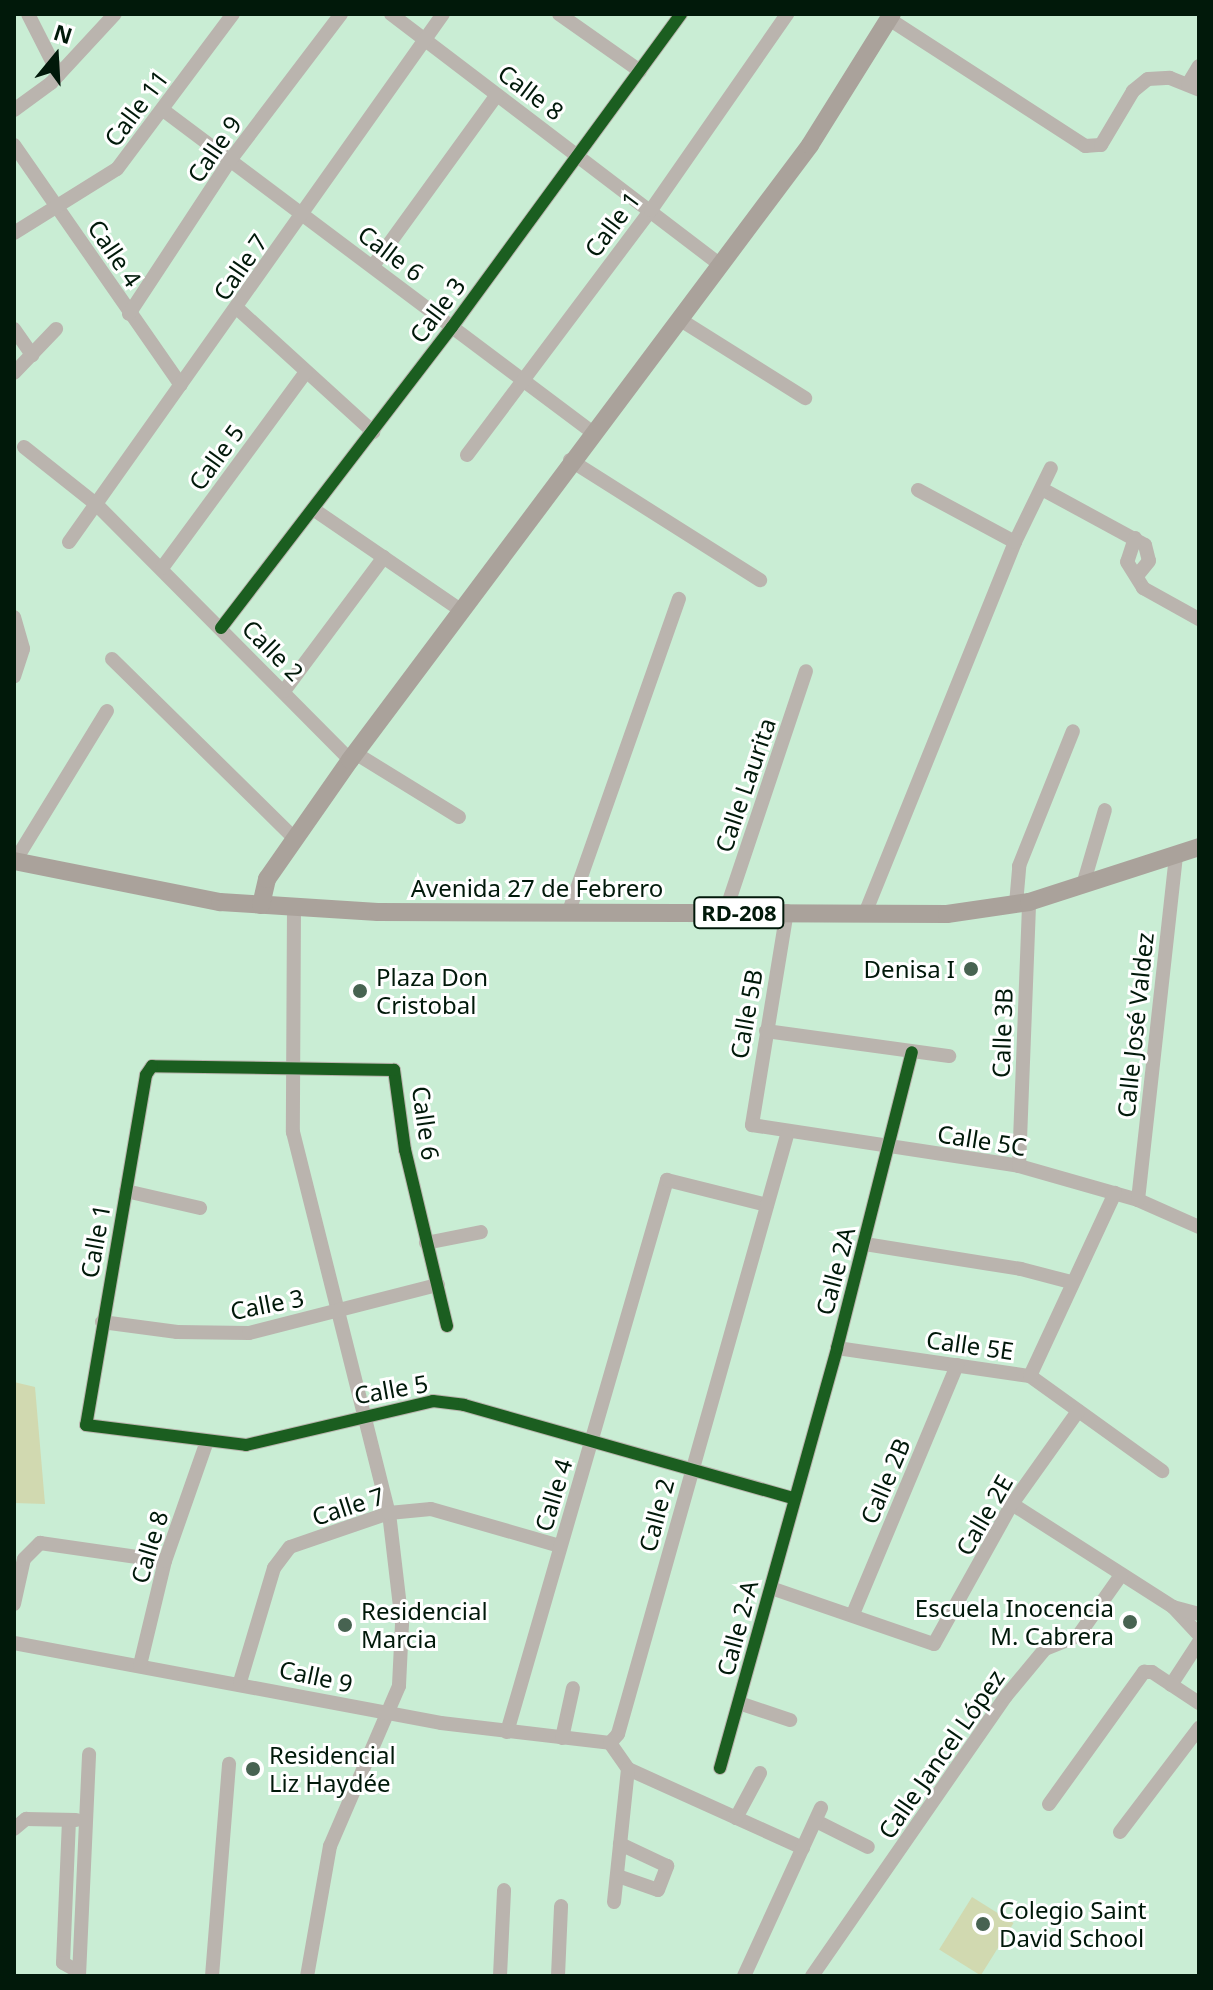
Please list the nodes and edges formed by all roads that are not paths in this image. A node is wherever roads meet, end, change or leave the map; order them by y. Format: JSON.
{"nodes":[{"id":1,"x":28,"y":14,"type":"edge"},
{"id":2,"x":115,"y":14,"type":"edge"},
{"id":3,"x":341,"y":14,"type":"edge"},
{"id":4,"x":391,"y":14,"type":"edge"},
{"id":5,"x":443,"y":14,"type":"edge"},
{"id":6,"x":559,"y":14,"type":"edge"},
{"id":7,"x":681,"y":14,"type":"edge"},
{"id":8,"x":787,"y":14,"type":"edge"},
{"id":9,"x":225,"y":16,"type":"edge"},
{"id":10,"x":891,"y":17,"type":"edge"},
{"id":11,"x":425,"y":38,"type":"junction"},
{"id":12,"x":1199,"y":66,"type":"edge"},
{"id":13,"x":640,"y":71,"type":"junction"},
{"id":14,"x":59,"y":75,"type":"junction"},
{"id":15,"x":1194,"y":87,"type":"edge"},
{"id":16,"x":497,"y":95,"type":"junction"},
{"id":17,"x":14,"y":110,"type":"edge"},
{"id":18,"x":163,"y":110,"type":"junction"},
{"id":19,"x":14,"y":145,"type":"edge"},
{"id":20,"x":577,"y":155,"type":"junction"},
{"id":21,"x":231,"y":159,"type":"junction"},
{"id":22,"x":57,"y":207,"type":"junction"},
{"id":23,"x":651,"y":210,"type":"junction"},
{"id":24,"x":303,"y":214,"type":"junction"},
{"id":25,"x":14,"y":233,"type":"edge"},
{"id":26,"x":720,"y":265,"type":"junction"},
{"id":27,"x":373,"y":266,"type":"junction"},
{"id":28,"x":238,"y":309,"type":"junction"},
{"id":29,"x":129,"y":314,"type":"junction"},
{"id":30,"x":679,"y":319,"type":"junction"},
{"id":31,"x":452,"y":327,"type":"junction"},
{"id":32,"x":14,"y":329,"type":"edge"},
{"id":33,"x":56,"y":329,"type":"dead end"},
{"id":34,"x":32,"y":355,"type":"junction"},
{"id":35,"x":306,"y":372,"type":"junction"},
{"id":36,"x":14,"y":373,"type":"edge"},
{"id":37,"x":522,"y":381,"type":"junction"},
{"id":38,"x":181,"y":385,"type":"junction"},
{"id":39,"x":805,"y":398,"type":"dead end"},
{"id":40,"x":373,"y":432,"type":"junction"},
{"id":41,"x":592,"y":432,"type":"junction"},
{"id":42,"x":24,"y":447,"type":"dead end"},
{"id":43,"x":467,"y":455,"type":"dead end"},
{"id":44,"x":570,"y":460,"type":"junction"},
{"id":45,"x":1051,"y":468,"type":"dead end"},
{"id":46,"x":1042,"y":489,"type":"junction"},
{"id":47,"x":918,"y":490,"type":"dead end"},
{"id":48,"x":96,"y":504,"type":"junction"},
{"id":49,"x":313,"y":509,"type":"junction"},
{"id":50,"x":69,"y":542,"type":"dead end"},
{"id":51,"x":1015,"y":542,"type":"junction"},
{"id":52,"x":384,"y":557,"type":"junction"},
{"id":53,"x":162,"y":568,"type":"junction"},
{"id":54,"x":760,"y":580,"type":"dead end"},
{"id":55,"x":679,"y":599,"type":"dead end"},
{"id":56,"x":462,"y":611,"type":"junction"},
{"id":57,"x":14,"y":617,"type":"edge"},
{"id":58,"x":1199,"y":619,"type":"edge"},
{"id":59,"x":221,"y":628,"type":"junction"},
{"id":60,"x":112,"y":659,"type":"dead end"},
{"id":61,"x":806,"y":671,"type":"dead end"},
{"id":62,"x":14,"y":677,"type":"edge"},
{"id":63,"x":284,"y":691,"type":"junction"},
{"id":64,"x":107,"y":711,"type":"dead end"},
{"id":65,"x":1073,"y":731,"type":"dead end"},
{"id":66,"x":352,"y":757,"type":"junction"},
{"id":67,"x":1105,"y":810,"type":"dead end"},
{"id":68,"x":459,"y":817,"type":"dead end"},
{"id":69,"x":295,"y":839,"type":"junction"},
{"id":70,"x":1199,"y":847,"type":"edge"},
{"id":71,"x":1176,"y":854,"type":"junction"},
{"id":72,"x":15,"y":861,"type":"edge"},
{"id":73,"x":1083,"y":885,"type":"junction"},
{"id":74,"x":1023,"y":903,"type":"junction"},
{"id":75,"x":261,"y":905,"type":"junction"},
{"id":76,"x":294,"y":907,"type":"junction"},
{"id":77,"x":569,"y":911,"type":"junction"},
{"id":78,"x":787,"y":911,"type":"junction"},
{"id":79,"x":866,"y":911,"type":"junction"},
{"id":80,"x":725,"y":913,"type":"junction"},
{"id":81,"x":766,"y":1031,"type":"junction"},
{"id":82,"x":912,"y":1052,"type":"junction"},
{"id":83,"x":949,"y":1056,"type":"dead end"},
{"id":84,"x":152,"y":1066,"type":"joint"},
{"id":85,"x":291,"y":1068,"type":"junction"},
{"id":86,"x":752,"y":1125,"type":"joint"},
{"id":87,"x":787,"y":1135,"type":"junction"},
{"id":88,"x":889,"y":1149,"type":"junction"},
{"id":89,"x":1019,"y":1166,"type":"junction"},
{"id":90,"x":126,"y":1191,"type":"junction"},
{"id":91,"x":1115,"y":1193,"type":"junction"},
{"id":92,"x":1138,"y":1200,"type":"junction"},
{"id":93,"x":767,"y":1205,"type":"junction"},
{"id":94,"x":200,"y":1208,"type":"dead end"},
{"id":95,"x":1199,"y":1227,"type":"edge"},
{"id":96,"x":481,"y":1232,"type":"dead end"},
{"id":97,"x":426,"y":1243,"type":"junction"},
{"id":98,"x":865,"y":1244,"type":"junction"},
{"id":99,"x":1071,"y":1282,"type":"junction"},
{"id":100,"x":438,"y":1285,"type":"junction"},
{"id":101,"x":337,"y":1312,"type":"junction"},
{"id":102,"x":102,"y":1322,"type":"junction"},
{"id":103,"x":447,"y":1326,"type":"dead end"},
{"id":104,"x":837,"y":1348,"type":"junction"},
{"id":105,"x":957,"y":1365,"type":"junction"},
{"id":106,"x":1030,"y":1376,"type":"junction"},
{"id":107,"x":1078,"y":1411,"type":"junction"},
{"id":108,"x":362,"y":1416,"type":"junction"},
{"id":109,"x":86,"y":1425,"type":"joint"},
{"id":110,"x":206,"y":1444,"type":"junction"},
{"id":111,"x":591,"y":1445,"type":"junction"},
{"id":112,"x":1162,"y":1471,"type":"dead end"},
{"id":113,"x":691,"y":1472,"type":"junction"},
{"id":114,"x":793,"y":1498,"type":"junction"},
{"id":115,"x":1012,"y":1504,"type":"junction"},
{"id":116,"x":389,"y":1513,"type":"junction"},
{"id":117,"x":560,"y":1546,"type":"junction"},
{"id":118,"x":165,"y":1561,"type":"junction"},
{"id":119,"x":1121,"y":1575,"type":"junction"},
{"id":120,"x":771,"y":1588,"type":"junction"},
{"id":121,"x":14,"y":1604,"type":"edge"},
{"id":122,"x":1173,"y":1607,"type":"junction"},
{"id":123,"x":853,"y":1614,"type":"junction"},
{"id":124,"x":1199,"y":1614,"type":"edge"},
{"id":125,"x":1199,"y":1635,"type":"edge"},
{"id":126,"x":1199,"y":1642,"type":"edge"},
{"id":127,"x":14,"y":1643,"type":"edge"},
{"id":128,"x":140,"y":1665,"type":"junction"},
{"id":129,"x":240,"y":1682,"type":"junction"},
{"id":130,"x":1171,"y":1685,"type":"junction"},
{"id":131,"x":573,"y":1688,"type":"dead end"},
{"id":132,"x":739,"y":1703,"type":"junction"},
{"id":133,"x":1199,"y":1703,"type":"edge"},
{"id":134,"x":390,"y":1714,"type":"junction"},
{"id":135,"x":790,"y":1720,"type":"dead end"},
{"id":136,"x":1199,"y":1728,"type":"edge"},
{"id":137,"x":507,"y":1732,"type":"junction"},
{"id":138,"x":562,"y":1738,"type":"junction"},
{"id":139,"x":610,"y":1743,"type":"junction"},
{"id":140,"x":89,"y":1754,"type":"dead end"},
{"id":141,"x":229,"y":1764,"type":"dead end"},
{"id":142,"x":720,"y":1768,"type":"dead end"},
{"id":143,"x":628,"y":1769,"type":"junction"},
{"id":144,"x":760,"y":1773,"type":"dead end"},
{"id":145,"x":1049,"y":1804,"type":"dead end"},
{"id":146,"x":736,"y":1818,"type":"junction"},
{"id":147,"x":69,"y":1820,"type":"junction"},
{"id":148,"x":85,"y":1820,"type":"junction"},
{"id":149,"x":14,"y":1829,"type":"edge"},
{"id":150,"x":1120,"y":1832,"type":"dead end"},
{"id":151,"x":620,"y":1844,"type":"junction"},
{"id":152,"x":868,"y":1847,"type":"dead end"},
{"id":153,"x":803,"y":1848,"type":"junction"},
{"id":154,"x":618,"y":1876,"type":"junction"},
{"id":155,"x":504,"y":1890,"type":"dead end"},
{"id":156,"x":614,"y":1902,"type":"dead end"},
{"id":157,"x":561,"y":1906,"type":"dead end"},
{"id":158,"x":79,"y":1974,"type":"edge"},
{"id":159,"x":212,"y":1976,"type":"edge"},
{"id":160,"x":307,"y":1976,"type":"edge"},
{"id":161,"x":500,"y":1976,"type":"edge"},
{"id":162,"x":558,"y":1976,"type":"edge"},
{"id":163,"x":744,"y":1976,"type":"edge"},
{"id":164,"x":812,"y":1976,"type":"edge"}],
"edges":[{"from":1,"to":14,"type":"street"},
{"from":2,"to":14,"type":"street"},
{"from":3,"to":21,"type":"street","name":"Calle 9"},
{"from":4,"to":11,"type":"street","name":"Calle 8"},
{"from":5,"to":11,"type":"street","name":"Calle 7"},
{"from":6,"to":13,"type":"street"},
{"from":7,"to":13,"type":"street","name":"Calle 3"},
{"from":8,"to":23,"type":"street","name":"Calle 1"},
{"from":9,"to":18,"type":"street","name":"Calle 11"},
{"from":10,"to":15,"type":"street"},
{"from":10,"to":26,"type":"main road"},
{"from":11,"to":16,"type":"street","name":"Calle 8"},
{"from":11,"to":24,"type":"street","name":"Calle 7"},
{"from":12,"to":15,"type":"street"},
{"from":13,"to":20,"type":"street","name":"Calle 3"},
{"from":14,"to":17,"type":"street"},
{"from":16,"to":20,"type":"street","name":"Calle 8"},
{"from":16,"to":27,"type":"street"},
{"from":18,"to":21,"type":"street","name":"Calle 6"},
{"from":18,"to":22,"type":"street","name":"Calle 11"},
{"from":19,"to":22,"type":"street","name":"Calle 4"},
{"from":20,"to":23,"type":"street","name":"Calle 8"},
{"from":20,"to":31,"type":"street","name":"Calle 3"},
{"from":21,"to":24,"type":"street","name":"Calle 6"},
{"from":21,"to":29,"type":"street","name":"Calle 9"},
{"from":22,"to":25,"type":"street","name":"Calle 11"},
{"from":22,"to":29,"type":"street","name":"Calle 4"},
{"from":23,"to":26,"type":"street","name":"Calle 8"},
{"from":23,"to":37,"type":"street","name":"Calle 1"},
{"from":24,"to":27,"type":"street","name":"Calle 6"},
{"from":24,"to":28,"type":"street","name":"Calle 7"},
{"from":26,"to":30,"type":"main road"},
{"from":27,"to":31,"type":"street","name":"Calle 6"},
{"from":28,"to":35,"type":"street"},
{"from":28,"to":38,"type":"street","name":"Calle 7"},
{"from":29,"to":38,"type":"street","name":"Calle 4"},
{"from":30,"to":39,"type":"street"},
{"from":30,"to":41,"type":"main road"},
{"from":31,"to":37,"type":"street","name":"Calle 6"},
{"from":31,"to":40,"type":"street","name":"Calle 3"},
{"from":32,"to":34,"type":"street"},
{"from":33,"to":34,"type":"street"},
{"from":34,"to":36,"type":"street"},
{"from":35,"to":40,"type":"street"},
{"from":35,"to":53,"type":"street","name":"Calle 5"},
{"from":37,"to":41,"type":"street","name":"Calle 6"},
{"from":37,"to":43,"type":"street","name":"Calle 1"},
{"from":38,"to":48,"type":"street","name":"Calle 7"},
{"from":40,"to":49,"type":"street","name":"Calle 3"},
{"from":41,"to":44,"type":"main road"},
{"from":42,"to":48,"type":"street","name":"Calle 2"},
{"from":44,"to":54,"type":"street"},
{"from":44,"to":56,"type":"main road"},
{"from":45,"to":46,"type":"street"},
{"from":46,"to":51,"type":"street"},
{"from":46,"to":58,"type":"street"},
{"from":47,"to":51,"type":"street"},
{"from":48,"to":50,"type":"street","name":"Calle 7"},
{"from":48,"to":53,"type":"street","name":"Calle 2"},
{"from":49,"to":52,"type":"street"},
{"from":49,"to":59,"type":"street","name":"Calle 3"},
{"from":51,"to":79,"type":"street"},
{"from":52,"to":56,"type":"street"},
{"from":52,"to":63,"type":"street"},
{"from":53,"to":59,"type":"street","name":"Calle 2"},
{"from":55,"to":77,"type":"street"},
{"from":56,"to":66,"type":"main road"},
{"from":57,"to":62,"type":"street"},
{"from":59,"to":63,"type":"street","name":"Calle 2"},
{"from":60,"to":69,"type":"street"},
{"from":61,"to":80,"type":"street","name":"Calle Laurita"},
{"from":63,"to":66,"type":"street","name":"Calle 2"},
{"from":64,"to":72,"type":"street"},
{"from":65,"to":74,"type":"street","name":"Calle 3B"},
{"from":66,"to":68,"type":"street","name":"Calle 2"},
{"from":66,"to":69,"type":"main road"},
{"from":67,"to":73,"type":"street"},
{"from":69,"to":75,"type":"main road"},
{"from":70,"to":71,"type":"main road","name":"Avenida 27 de Febrero","number":"RD-208"},
{"from":71,"to":73,"type":"main road","name":"Avenida 27 de Febrero","number":"RD-208"},
{"from":71,"to":92,"type":"street","name":"Calle José Valdez"},
{"from":72,"to":75,"type":"main road","name":"Avenida 27 de Febrero","number":"RD-208"},
{"from":73,"to":74,"type":"main road","name":"Avenida 27 de Febrero","number":"RD-208"},
{"from":74,"to":79,"type":"main road","name":"Avenida 27 de Febrero","number":"RD-208"},
{"from":74,"to":89,"type":"street","name":"Calle 3B"},
{"from":75,"to":76,"type":"main road","name":"Avenida 27 de Febrero","number":"RD-208"},
{"from":76,"to":77,"type":"main road","name":"Avenida 27 de Febrero","number":"RD-208"},
{"from":76,"to":85,"type":"street"},
{"from":77,"to":80,"type":"main road","name":"Avenida 27 de Febrero","number":"RD-208"},
{"from":78,"to":79,"type":"main road","name":"Avenida 27 de Febrero","number":"RD-208"},
{"from":78,"to":80,"type":"main road","name":"Avenida 27 de Febrero","number":"RD-208"},
{"from":78,"to":81,"type":"street","name":"Calle 5B"},
{"from":81,"to":82,"type":"street"},
{"from":81,"to":86,"type":"street","name":"Calle 5B"},
{"from":82,"to":83,"type":"street"},
{"from":82,"to":88,"type":"street","name":"Calle 2A"},
{"from":84,"to":85,"type":"street","name":"Calle 6"},
{"from":84,"to":90,"type":"street","name":"Calle 1"},
{"from":85,"to":97,"type":"street","name":"Calle 6"},
{"from":85,"to":101,"type":"street"},
{"from":86,"to":87,"type":"street","name":"Calle 5C"},
{"from":87,"to":88,"type":"street","name":"Calle 5C"},
{"from":87,"to":93,"type":"street","name":"Calle 2"},
{"from":88,"to":89,"type":"street","name":"Calle 5C"},
{"from":88,"to":98,"type":"street","name":"Calle 2A"},
{"from":89,"to":91,"type":"street","name":"Calle 5C"},
{"from":90,"to":94,"type":"street","name":"Calle 1"},
{"from":90,"to":102,"type":"street","name":"Calle 1"},
{"from":91,"to":92,"type":"street","name":"Calle 5C"},
{"from":91,"to":99,"type":"street"},
{"from":92,"to":95,"type":"street","name":"Calle 5C"},
{"from":93,"to":111,"type":"street","name":"Calle 4"},
{"from":93,"to":113,"type":"street","name":"Calle 2"},
{"from":96,"to":97,"type":"street"},
{"from":97,"to":100,"type":"street","name":"Calle 6"},
{"from":98,"to":99,"type":"street"},
{"from":98,"to":104,"type":"street","name":"Calle 2A"},
{"from":99,"to":106,"type":"street"},
{"from":100,"to":101,"type":"street","name":"Calle 3"},
{"from":100,"to":103,"type":"street","name":"Calle 6"},
{"from":101,"to":102,"type":"street","name":"Calle 3"},
{"from":101,"to":108,"type":"street"},
{"from":102,"to":109,"type":"street","name":"Calle 1"},
{"from":104,"to":105,"type":"street","name":"Calle 5E"},
{"from":104,"to":114,"type":"street","name":"Calle 2A"},
{"from":105,"to":106,"type":"street","name":"Calle 5E"},
{"from":105,"to":123,"type":"street","name":"Calle 2B"},
{"from":106,"to":107,"type":"street","name":"Calle 5E"},
{"from":107,"to":112,"type":"street","name":"Calle 5E"},
{"from":107,"to":115,"type":"street","name":"Calle 2E"},
{"from":108,"to":110,"type":"street","name":"Calle 5"},
{"from":108,"to":111,"type":"street","name":"Calle 5"},
{"from":108,"to":116,"type":"street"},
{"from":109,"to":110,"type":"street","name":"Calle 5"},
{"from":110,"to":118,"type":"street","name":"Calle 8"},
{"from":111,"to":113,"type":"street","name":"Calle 5"},
{"from":111,"to":117,"type":"street","name":"Calle 4"},
{"from":113,"to":114,"type":"street","name":"Calle 5"},
{"from":113,"to":139,"type":"street","name":"Calle 2"},
{"from":114,"to":120,"type":"street","name":"Calle 2-A"},
{"from":115,"to":119,"type":"street"},
{"from":115,"to":123,"type":"street","name":"Calle 2E"},
{"from":116,"to":117,"type":"street","name":"Calle 7"},
{"from":116,"to":129,"type":"street","name":"Calle 7"},
{"from":116,"to":134,"type":"street"},
{"from":117,"to":137,"type":"street","name":"Calle 4"},
{"from":118,"to":121,"type":"street"},
{"from":118,"to":128,"type":"street","name":"Calle 8"},
{"from":119,"to":122,"type":"street"},
{"from":119,"to":164,"type":"street","name":"Calle Jancel López"},
{"from":120,"to":123,"type":"street"},
{"from":120,"to":132,"type":"street","name":"Calle 2-A"},
{"from":122,"to":124,"type":"street"},
{"from":122,"to":125,"type":"street"},
{"from":126,"to":130,"type":"street"},
{"from":127,"to":128,"type":"street","name":"Calle 9"},
{"from":128,"to":129,"type":"street","name":"Calle 9"},
{"from":129,"to":134,"type":"street","name":"Calle 9"},
{"from":130,"to":133,"type":"street"},
{"from":130,"to":145,"type":"street"},
{"from":131,"to":138,"type":"street"},
{"from":132,"to":135,"type":"street"},
{"from":132,"to":142,"type":"street","name":"Calle 2-A"},
{"from":134,"to":137,"type":"street","name":"Calle 9"},
{"from":134,"to":160,"type":"street"},
{"from":136,"to":150,"type":"street"},
{"from":137,"to":138,"type":"street","name":"Calle 9"},
{"from":138,"to":139,"type":"street","name":"Calle 9"},
{"from":139,"to":143,"type":"street"},
{"from":140,"to":148,"type":"street"},
{"from":141,"to":159,"type":"street"},
{"from":143,"to":146,"type":"street"},
{"from":143,"to":151,"type":"street"},
{"from":144,"to":146,"type":"street"},
{"from":146,"to":153,"type":"street"},
{"from":147,"to":148,"type":"street"},
{"from":147,"to":149,"type":"street"},
{"from":147,"to":158,"type":"street"},
{"from":148,"to":158,"type":"street"},
{"from":151,"to":154,"type":"street"},
{"from":151,"to":154,"type":"street"},
{"from":152,"to":153,"type":"street"},
{"from":153,"to":163,"type":"street"},
{"from":154,"to":156,"type":"street"},
{"from":155,"to":161,"type":"street"},
{"from":157,"to":162,"type":"street"}]}
